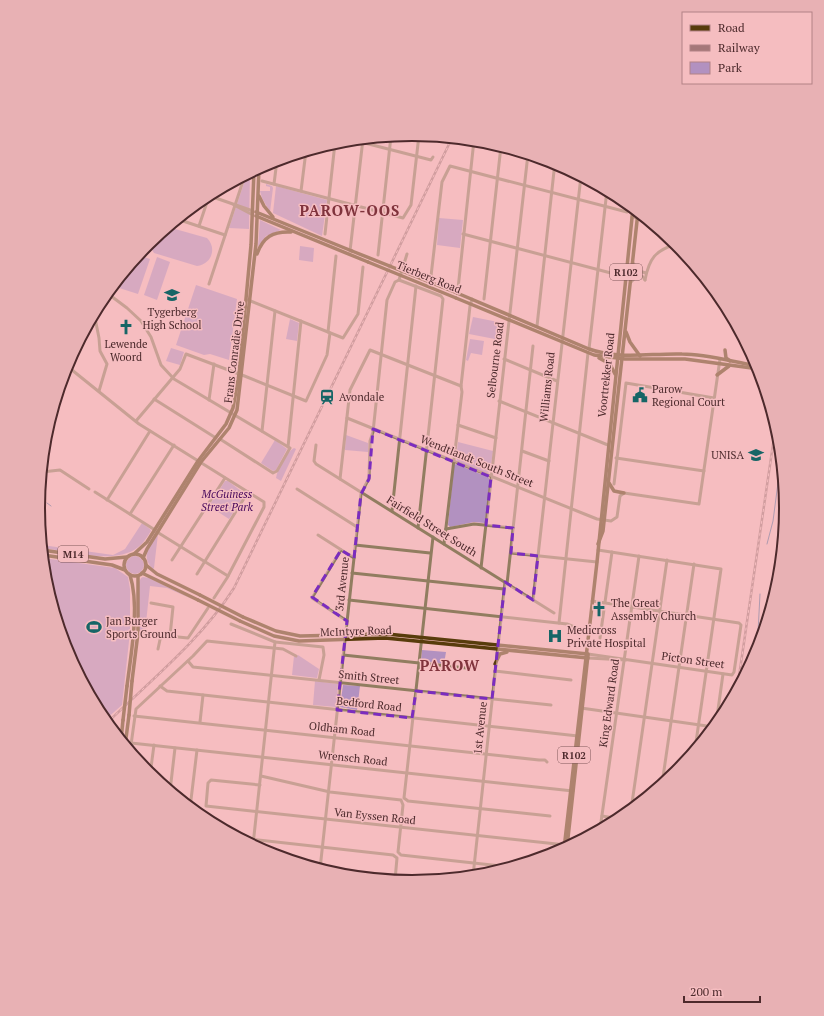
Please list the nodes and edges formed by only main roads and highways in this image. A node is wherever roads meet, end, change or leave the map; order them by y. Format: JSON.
{"nodes":[{"id":1,"x":258,"y":175,"type":"edge"},
{"id":2,"x":254,"y":177,"type":"edge"},
{"id":3,"x":257,"y":194,"type":"junction"},
{"id":4,"x":256,"y":214,"type":"junction"},
{"id":5,"x":632,"y":215,"type":"edge"},
{"id":6,"x":274,"y":218,"type":"junction"},
{"id":7,"x":638,"y":219,"type":"edge"},
{"id":8,"x":296,"y":233,"type":"junction"},
{"id":9,"x":255,"y":258,"type":"junction"},
{"id":10,"x":248,"y":300,"type":"junction"},
{"id":11,"x":625,"y":327,"type":"junction"},
{"id":12,"x":725,"y":350,"type":"dead end"},
{"id":13,"x":589,"y":351,"type":"junction"},
{"id":14,"x":672,"y":354,"type":"junction"},
{"id":15,"x":594,"y":355,"type":"junction"},
{"id":16,"x":640,"y":356,"type":"junction"},
{"id":17,"x":620,"y":357,"type":"junction"},
{"id":18,"x":702,"y":361,"type":"junction"},
{"id":19,"x":730,"y":361,"type":"junction"},
{"id":20,"x":719,"y":362,"type":"junction"},
{"id":21,"x":730,"y":366,"type":"junction"},
{"id":22,"x":750,"y":366,"type":"edge"},
{"id":23,"x":751,"y":367,"type":"edge"},
{"id":24,"x":717,"y":374,"type":"road end"},
{"id":25,"x":615,"y":375,"type":"junction"},
{"id":26,"x":609,"y":457,"type":"junction"},
{"id":27,"x":608,"y":482,"type":"junction"},
{"id":28,"x":624,"y":493,"type":"road end"},
{"id":29,"x":602,"y":520,"type":"junction"},
{"id":30,"x":156,"y":531,"type":"junction"},
{"id":31,"x":48,"y":551,"type":"edge"},
{"id":32,"x":134,"y":554,"type":"junction"},
{"id":33,"x":48,"y":556,"type":"edge"},
{"id":34,"x":127,"y":557,"type":"junction"},
{"id":35,"x":143,"y":558,"type":"junction"},
{"id":36,"x":146,"y":565,"type":"junction"},
{"id":37,"x":125,"y":570,"type":"junction"},
{"id":38,"x":142,"y":573,"type":"junction"},
{"id":39,"x":130,"y":575,"type":"junction"},
{"id":40,"x":138,"y":576,"type":"junction"},
{"id":41,"x":345,"y":637,"type":"junction"},
{"id":42,"x":497,"y":647,"type":"junction"},
{"id":43,"x":512,"y":651,"type":"junction"},
{"id":44,"x":586,"y":655,"type":"junction"},
{"id":45,"x":495,"y":664,"type":"road end"},
{"id":46,"x":122,"y":732,"type":"edge"},
{"id":47,"x":127,"y":738,"type":"edge"},
{"id":48,"x":567,"y":840,"type":"edge"}],
"edges":[{"from":1,"to":3,"type":"main road","name":"Frans Conradie Drive"},
{"from":2,"to":4,"type":"main road","name":"Frans Conradie Drive"},
{"from":3,"to":4,"type":"main road","name":"Frans Conradie Drive"},
{"from":3,"to":6,"type":"main road"},
{"from":4,"to":6,"type":"main road","name":"Tierberg Road"},
{"from":4,"to":8,"type":"main road","name":"Tierberg Road"},
{"from":4,"to":9,"type":"main road","name":"Frans Conradie Drive"},
{"from":4,"to":10,"type":"main road","name":"Frans Conradie Drive"},
{"from":5,"to":17,"type":"main road","name":"Voortrekker Road","number":"R102"},
{"from":6,"to":13,"type":"main road","name":"Tierberg Road","bridge":true},
{"from":7,"to":11,"type":"main road","name":"Voortrekker Road","number":"R102"},
{"from":8,"to":9,"type":"main road"},
{"from":8,"to":13,"type":"main road","name":"Tierberg Road","bridge":true},
{"from":9,"to":10,"type":"main road","name":"Frans Conradie Drive"},
{"from":10,"to":30,"type":"main road","name":"Frans Conradie Drive"},
{"from":11,"to":16,"type":"main road"},
{"from":11,"to":17,"type":"main road","name":"Voortrekker Road","number":"R102"},
{"from":12,"to":19,"type":"main road"},
{"from":13,"to":15,"type":"main road","name":"Tierberg Road"},
{"from":13,"to":17,"type":"main road","name":"Tierberg Road"},
{"from":14,"to":16,"type":"main road"},
{"from":14,"to":18,"type":"main road"},
{"from":14,"to":20,"type":"main road"},
{"from":15,"to":17,"type":"main road","name":"Tierberg Road"},
{"from":15,"to":25,"type":"main road"},
{"from":16,"to":17,"type":"main road"},
{"from":17,"to":18,"type":"main road"},
{"from":17,"to":25,"type":"main road","name":"Voortrekker Road","number":"R102"},
{"from":17,"to":26,"type":"main road","name":"Voortrekker Road","number":"R102"},
{"from":18,"to":20,"type":"main road"},
{"from":19,"to":20,"type":"main road"},
{"from":19,"to":22,"type":"main road"},
{"from":20,"to":21,"type":"main road"},
{"from":21,"to":23,"type":"main road"},
{"from":21,"to":24,"type":"main road"},
{"from":25,"to":26,"type":"main road","name":"Voortrekker Road","number":"R102"},
{"from":26,"to":27,"type":"main road","name":"Voortrekker Road","number":"R102"},
{"from":26,"to":29,"type":"main road","name":"Voortrekker Road","number":"R102"},
{"from":27,"to":28,"type":"main road"},
{"from":27,"to":29,"type":"main road","name":"Voortrekker Road","number":"R102"},
{"from":29,"to":44,"type":"main road","name":"Voortrekker Road","number":"R102"},
{"from":30,"to":32,"type":"main road","name":"Frans Conradie Drive"},
{"from":30,"to":35,"type":"main road","name":"Frans Conradie Drive"},
{"from":31,"to":34,"type":"main road","number":"M14"},
{"from":32,"to":34,"type":"main road","number":"M14"},
{"from":32,"to":35,"type":"main road"},
{"from":33,"to":37,"type":"main road","number":"M14"},
{"from":34,"to":37,"type":"main road"},
{"from":35,"to":36,"type":"main road"},
{"from":36,"to":38,"type":"main road"},
{"from":36,"to":41,"type":"main road","name":"McIntyre Road","bridge":true},
{"from":37,"to":39,"type":"main road","number":"M14"},
{"from":38,"to":40,"type":"main road"},
{"from":38,"to":41,"type":"main road","name":"McIntyre Road","bridge":true},
{"from":39,"to":40,"type":"main road"},
{"from":39,"to":46,"type":"main road","bridge":true},
{"from":40,"to":47,"type":"main road","bridge":true},
{"from":41,"to":42,"type":"main road","name":"McIntyre Road"},
{"from":42,"to":43,"type":"main road","name":"McIntyre Road"},
{"from":42,"to":44,"type":"main road","name":"McIntyre Road"},
{"from":43,"to":44,"type":"main road","name":"McIntyre Road"},
{"from":43,"to":45,"type":"main road"},
{"from":44,"to":48,"type":"main road","name":"Voortrekker Road","number":"R102"}]}
